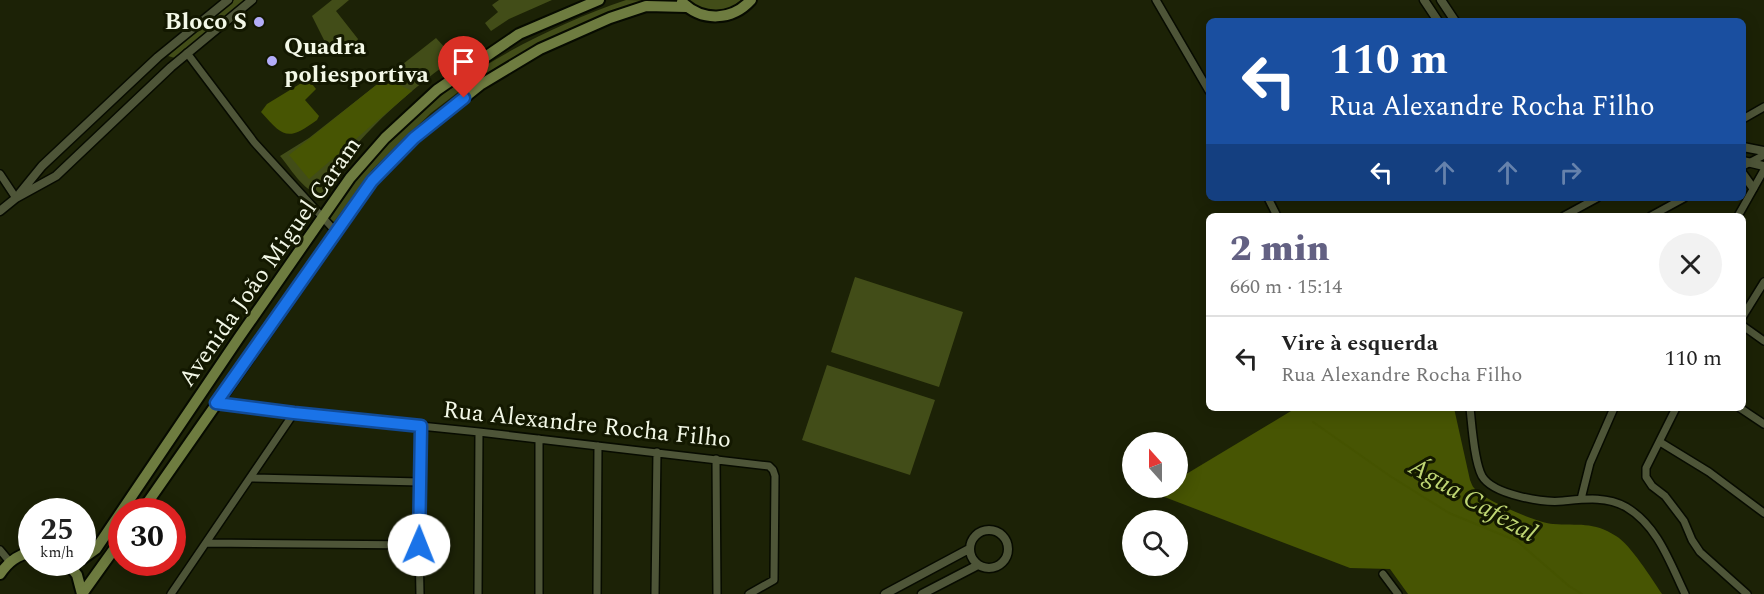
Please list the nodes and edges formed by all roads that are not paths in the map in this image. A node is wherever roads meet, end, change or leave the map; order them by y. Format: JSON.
{"nodes":[{"id":1,"x":228,"y":0,"type":"edge"},
{"id":2,"x":252,"y":0,"type":"edge"},
{"id":3,"x":599,"y":0,"type":"edge"},
{"id":4,"x":751,"y":0,"type":"edge"},
{"id":5,"x":1156,"y":0,"type":"edge"},
{"id":6,"x":1424,"y":0,"type":"edge"},
{"id":7,"x":1441,"y":0,"type":"edge"},
{"id":8,"x":683,"y":4,"type":"edge"},
{"id":9,"x":1436,"y":18,"type":"edge"},
{"id":10,"x":1453,"y":18,"type":"edge"},
{"id":11,"x":187,"y":53,"type":"junction"},
{"id":12,"x":1206,"y":86,"type":"edge"},
{"id":13,"x":1764,"y":107,"type":"edge"},
{"id":14,"x":1746,"y":116,"type":"edge"},
{"id":15,"x":1746,"y":148,"type":"edge"},
{"id":16,"x":1764,"y":153,"type":"edge"},
{"id":17,"x":1746,"y":162,"type":"edge"},
{"id":18,"x":1746,"y":163,"type":"edge"},
{"id":19,"x":1764,"y":166,"type":"edge"},
{"id":20,"x":1764,"y":171,"type":"edge"},
{"id":21,"x":0,"y":174,"type":"edge"},
{"id":22,"x":1746,"y":178,"type":"edge"},
{"id":23,"x":1753,"y":189,"type":"junction"},
{"id":24,"x":16,"y":198,"type":"junction"},
{"id":25,"x":1592,"y":201,"type":"edge"},
{"id":26,"x":1678,"y":201,"type":"edge"},
{"id":27,"x":0,"y":211,"type":"edge"},
{"id":28,"x":1570,"y":213,"type":"edge"},
{"id":29,"x":1656,"y":213,"type":"edge"},
{"id":30,"x":1740,"y":213,"type":"edge"},
{"id":31,"x":322,"y":218,"type":"junction"},
{"id":32,"x":336,"y":232,"type":"junction"},
{"id":33,"x":1764,"y":282,"type":"edge"},
{"id":34,"x":1746,"y":311,"type":"edge"},
{"id":35,"x":1746,"y":328,"type":"edge"},
{"id":36,"x":1764,"y":341,"type":"edge"},
{"id":37,"x":216,"y":403,"type":"junction"},
{"id":38,"x":1470,"y":411,"type":"edge"},
{"id":39,"x":1613,"y":411,"type":"edge"},
{"id":40,"x":1675,"y":411,"type":"edge"},
{"id":41,"x":1744,"y":411,"type":"edge"},
{"id":42,"x":294,"y":413,"type":"junction"},
{"id":43,"x":1764,"y":424,"type":"edge"},
{"id":44,"x":421,"y":426,"type":"junction"},
{"id":45,"x":479,"y":432,"type":"junction"},
{"id":46,"x":539,"y":439,"type":"junction"},
{"id":47,"x":1660,"y":442,"type":"junction"},
{"id":48,"x":598,"y":446,"type":"junction"},
{"id":49,"x":657,"y":452,"type":"junction"},
{"id":50,"x":716,"y":459,"type":"junction"},
{"id":51,"x":251,"y":478,"type":"junction"},
{"id":52,"x":420,"y":482,"type":"junction"},
{"id":53,"x":151,"y":498,"type":"edge"},
{"id":54,"x":1581,"y":499,"type":"junction"},
{"id":55,"x":1764,"y":513,"type":"edge"},
{"id":56,"x":206,"y":543,"type":"junction"},
{"id":57,"x":419,"y":545,"type":"junction"},
{"id":58,"x":96,"y":549,"type":"edge"},
{"id":59,"x":969,"y":549,"type":"junction"},
{"id":60,"x":0,"y":550,"type":"edge"},
{"id":61,"x":18,"y":556,"type":"edge"},
{"id":62,"x":108,"y":558,"type":"edge"},
{"id":63,"x":10,"y":562,"type":"junction"},
{"id":64,"x":978,"y":566,"type":"junction"},
{"id":65,"x":0,"y":574,"type":"edge"},
{"id":66,"x":1383,"y":574,"type":"dead end"},
{"id":67,"x":77,"y":576,"type":"edge"},
{"id":68,"x":82,"y":594,"type":"edge"},
{"id":69,"x":171,"y":594,"type":"edge"},
{"id":70,"x":420,"y":594,"type":"edge"},
{"id":71,"x":478,"y":594,"type":"edge"},
{"id":72,"x":539,"y":594,"type":"edge"},
{"id":73,"x":597,"y":594,"type":"edge"},
{"id":74,"x":655,"y":594,"type":"edge"},
{"id":75,"x":717,"y":594,"type":"edge"},
{"id":76,"x":749,"y":594,"type":"edge"},
{"id":77,"x":885,"y":594,"type":"edge"},
{"id":78,"x":922,"y":594,"type":"edge"},
{"id":79,"x":1398,"y":594,"type":"edge"},
{"id":80,"x":1685,"y":594,"type":"edge"},
{"id":81,"x":1747,"y":594,"type":"edge"}],
"edges":[{"from":1,"to":24,"type":"street"},
{"from":2,"to":11,"type":"street"},
{"from":3,"to":31,"type":"main road","name":"Avenida João Miguel Caram"},
{"from":4,"to":8,"type":"main road","name":"Avenida João Miguel Caram"},
{"from":5,"to":12,"type":"street"},
{"from":6,"to":9,"type":"street"},
{"from":7,"to":10,"type":"street"},
{"from":8,"to":32,"type":"main road","name":"Avenida João Miguel Caram"},
{"from":11,"to":24,"type":"street"},
{"from":11,"to":31,"type":"street"},
{"from":13,"to":14,"type":"street"},
{"from":15,"to":16,"type":"street"},
{"from":16,"to":17,"type":"street"},
{"from":18,"to":19,"type":"street"},
{"from":20,"to":23,"type":"street"},
{"from":21,"to":24,"type":"street"},
{"from":22,"to":23,"type":"street"},
{"from":23,"to":30,"type":"street"},
{"from":24,"to":27,"type":"street"},
{"from":25,"to":28,"type":"street"},
{"from":26,"to":29,"type":"street"},
{"from":31,"to":32,"type":"street"},
{"from":31,"to":58,"type":"main road","name":"Avenida João Miguel Caram"},
{"from":32,"to":37,"type":"main road","name":"Avenida João Miguel Caram"},
{"from":33,"to":34,"type":"street"},
{"from":35,"to":36,"type":"street"},
{"from":37,"to":42,"type":"street","name":"Rua Alexandre Rocha Filho"},
{"from":37,"to":53,"type":"main road","name":"Avenida João Miguel Caram"},
{"from":38,"to":54,"type":"street"},
{"from":39,"to":54,"type":"street"},
{"from":40,"to":47,"type":"street"},
{"from":41,"to":43,"type":"street"},
{"from":42,"to":44,"type":"street","name":"Rua Alexandre Rocha Filho"},
{"from":42,"to":51,"type":"street"},
{"from":44,"to":45,"type":"street","name":"Rua Alexandre Rocha Filho"},
{"from":44,"to":52,"type":"street"},
{"from":45,"to":46,"type":"street","name":"Rua Alexandre Rocha Filho"},
{"from":45,"to":71,"type":"street"},
{"from":46,"to":48,"type":"street","name":"Rua Alexandre Rocha Filho"},
{"from":46,"to":72,"type":"street"},
{"from":47,"to":55,"type":"street"},
{"from":47,"to":81,"type":"street"},
{"from":48,"to":49,"type":"street","name":"Rua Alexandre Rocha Filho"},
{"from":48,"to":73,"type":"street"},
{"from":49,"to":50,"type":"street","name":"Rua Alexandre Rocha Filho"},
{"from":49,"to":74,"type":"street"},
{"from":50,"to":75,"type":"street"},
{"from":50,"to":76,"type":"street","name":"Rua Alexandre Rocha Filho"},
{"from":51,"to":52,"type":"street"},
{"from":51,"to":56,"type":"street"},
{"from":52,"to":57,"type":"street"},
{"from":54,"to":80,"type":"street"},
{"from":56,"to":57,"type":"street"},
{"from":56,"to":69,"type":"street"},
{"from":57,"to":70,"type":"street"},
{"from":59,"to":64,"type":"street"},
{"from":59,"to":64,"type":"street"},
{"from":59,"to":77,"type":"street"},
{"from":60,"to":63,"type":"street"},
{"from":61,"to":63,"type":"main road"},
{"from":62,"to":68,"type":"main road"},
{"from":63,"to":65,"type":"main road"},
{"from":64,"to":78,"type":"street"},
{"from":66,"to":79,"type":"street"},
{"from":67,"to":68,"type":"main road"}]}
